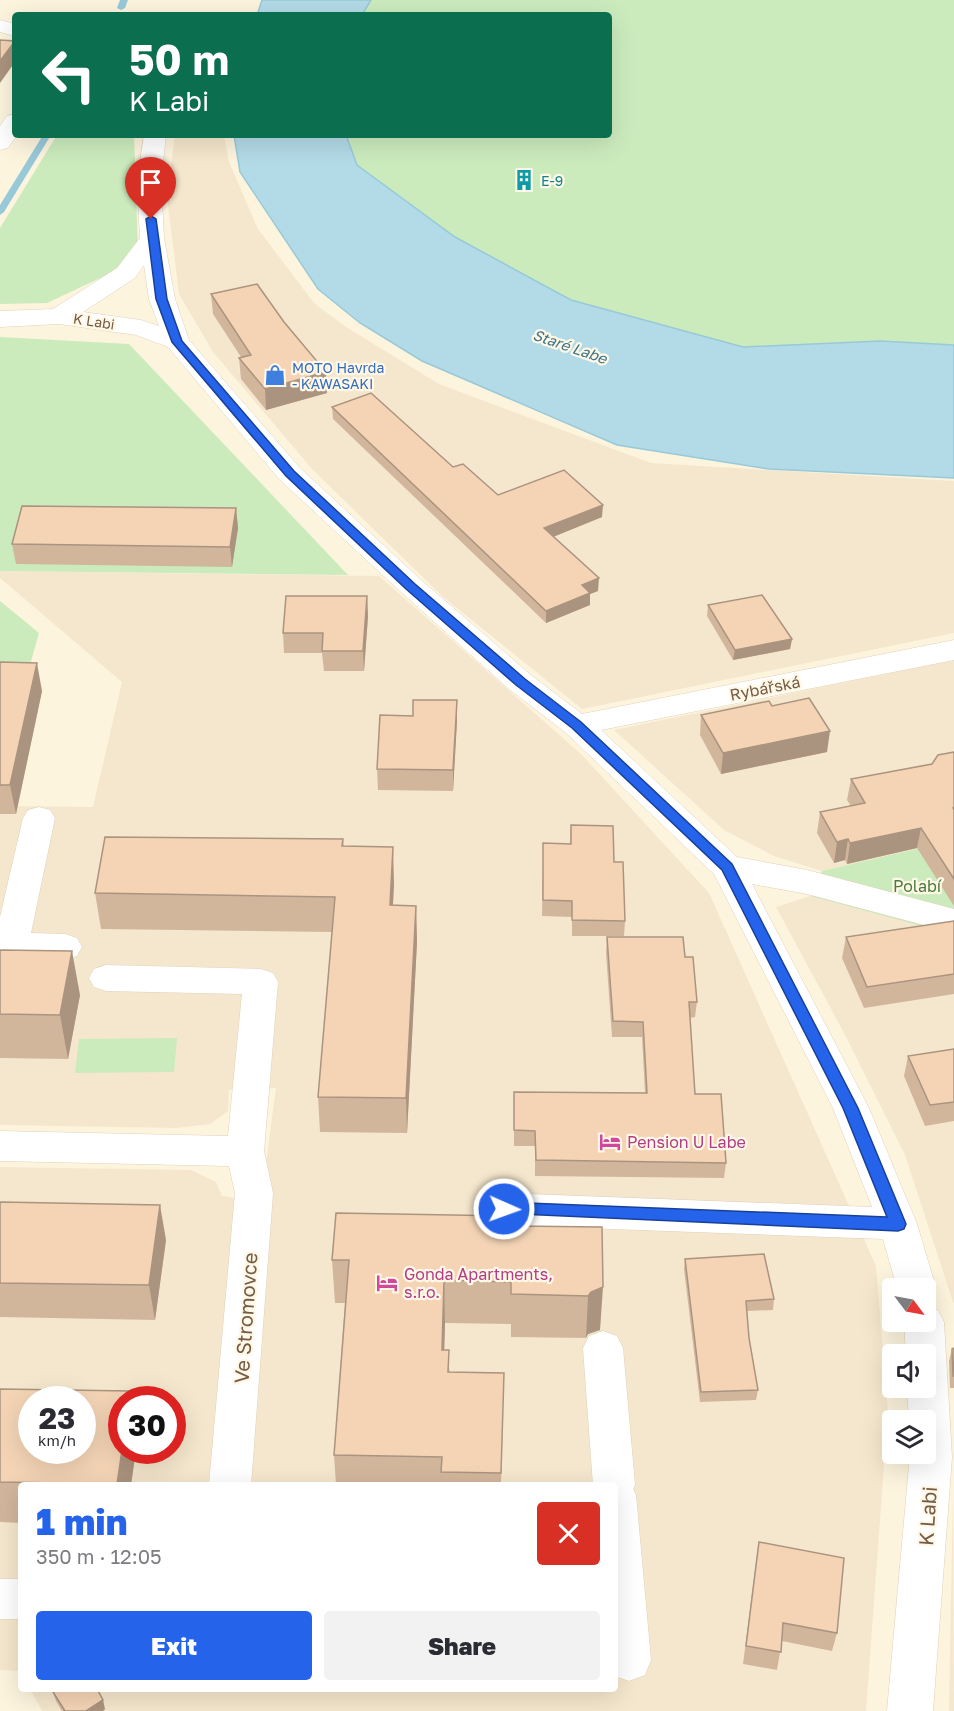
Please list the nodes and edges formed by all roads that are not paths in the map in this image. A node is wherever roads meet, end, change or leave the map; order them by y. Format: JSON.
{"nodes":[{"id":1,"x":12,"y":125,"type":"edge"},
{"id":2,"x":155,"y":138,"type":"edge"},
{"id":3,"x":0,"y":143,"type":"edge"},
{"id":4,"x":152,"y":238,"type":"junction"},
{"id":5,"x":59,"y":316,"type":"junction"},
{"id":6,"x":0,"y":319,"type":"edge"},
{"id":7,"x":177,"y":342,"type":"junction"},
{"id":8,"x":954,"y":650,"type":"edge"},
{"id":9,"x":576,"y":725,"type":"junction"},
{"id":10,"x":39,"y":818,"type":"dead end"},
{"id":11,"x":727,"y":867,"type":"junction"},
{"id":12,"x":954,"y":921,"type":"edge"},
{"id":13,"x":5,"y":944,"type":"edge"},
{"id":14,"x":65,"y":946,"type":"dead end"},
{"id":15,"x":106,"y":978,"type":"dead end"},
{"id":16,"x":0,"y":1146,"type":"edge"},
{"id":17,"x":245,"y":1151,"type":"junction"},
{"id":18,"x":504,"y":1209,"type":"dead end"},
{"id":19,"x":898,"y":1224,"type":"junction"},
{"id":20,"x":913,"y":1278,"type":"edge"},
{"id":21,"x":925,"y":1332,"type":"edge"},
{"id":22,"x":603,"y":1348,"type":"dead end"},
{"id":23,"x":230,"y":1482,"type":"edge"},
{"id":24,"x":614,"y":1482,"type":"edge"},
{"id":25,"x":618,"y":1562,"type":"edge"},
{"id":26,"x":0,"y":1599,"type":"edge"},
{"id":27,"x":18,"y":1599,"type":"edge"},
{"id":28,"x":620,"y":1606,"type":"edge"},
{"id":29,"x":629,"y":1660,"type":"dead end"},
{"id":30,"x":910,"y":1711,"type":"edge"}],
"edges":[{"from":1,"to":3,"type":"street"},
{"from":2,"to":4,"type":"street","name":"K Labi"},
{"from":4,"to":5,"type":"street","name":"K Labi"},
{"from":4,"to":7,"type":"street","name":"K Labi"},
{"from":5,"to":6,"type":"street"},
{"from":5,"to":7,"type":"street","name":"K Labi"},
{"from":7,"to":9,"type":"street","name":"K Labi"},
{"from":8,"to":9,"type":"street","name":"Rybářská"},
{"from":9,"to":11,"type":"street","name":"K Labi"},
{"from":10,"to":13,"type":"street"},
{"from":11,"to":12,"type":"street"},
{"from":11,"to":19,"type":"street","name":"K Labi"},
{"from":13,"to":14,"type":"street"},
{"from":15,"to":17,"type":"street","name":"Ve Stromovce"},
{"from":16,"to":17,"type":"street"},
{"from":17,"to":23,"type":"street","name":"Ve Stromovce"},
{"from":18,"to":19,"type":"street"},
{"from":19,"to":20,"type":"street","name":"K Labi"},
{"from":21,"to":30,"type":"street","name":"K Labi"},
{"from":22,"to":24,"type":"street"},
{"from":25,"to":28,"type":"street"},
{"from":26,"to":27,"type":"street"},
{"from":28,"to":29,"type":"street"}]}
